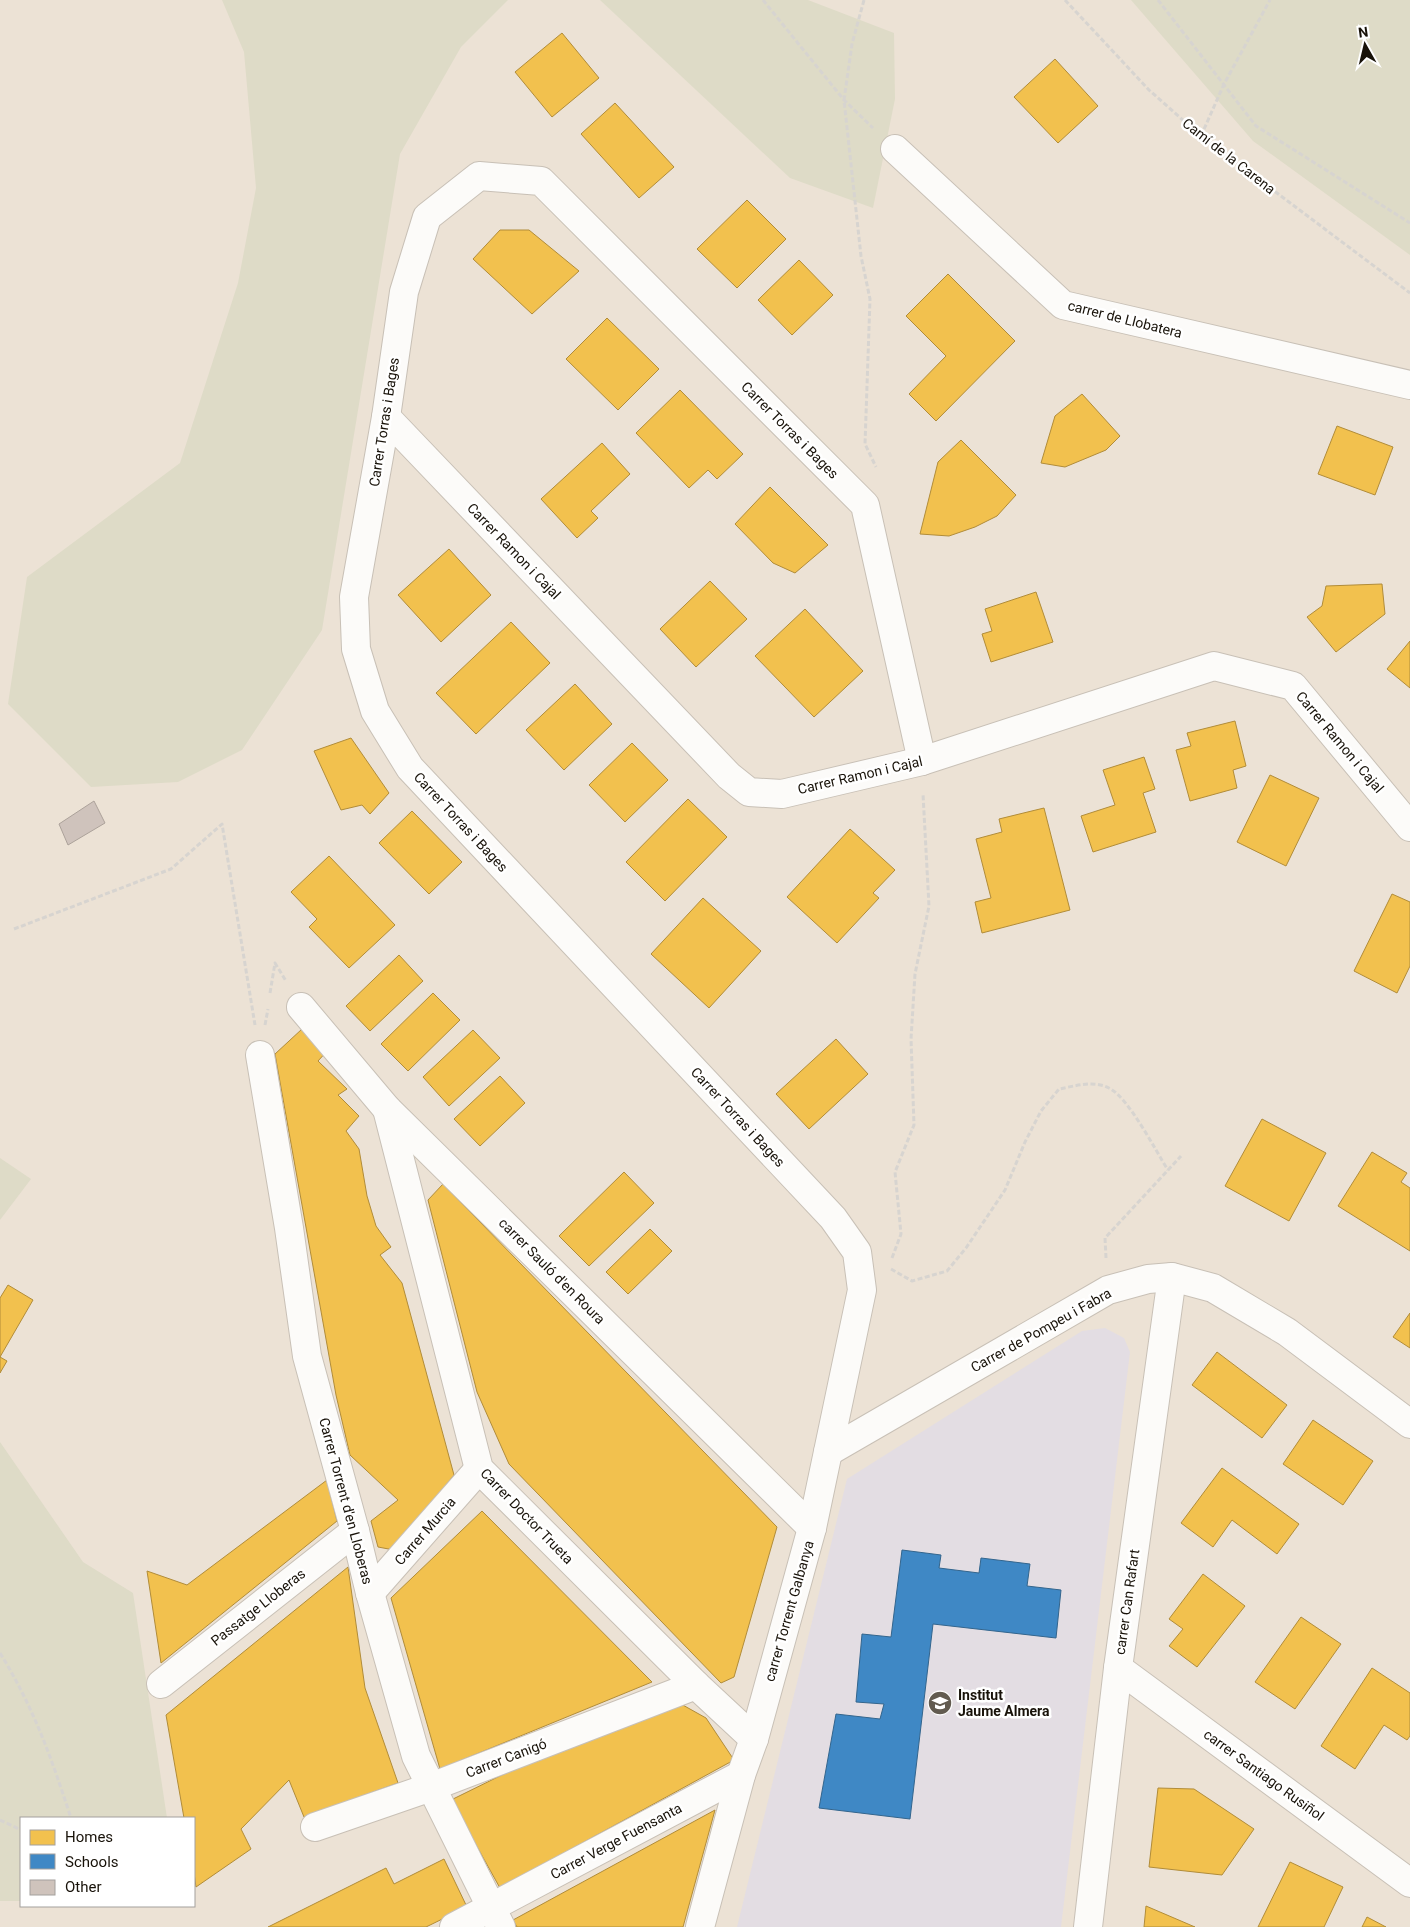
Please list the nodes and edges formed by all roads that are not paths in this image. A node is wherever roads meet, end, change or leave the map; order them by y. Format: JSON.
{"nodes":[{"id":1,"x":895,"y":149,"type":"road end"},
{"id":2,"x":1410,"y":385,"type":"edge"},
{"id":3,"x":386,"y":417,"type":"junction"},
{"id":4,"x":922,"y":761,"type":"junction"},
{"id":5,"x":1410,"y":827,"type":"edge"},
{"id":6,"x":301,"y":1007,"type":"dead end"},
{"id":7,"x":260,"y":1055,"type":"road end"},
{"id":8,"x":387,"y":1109,"type":"junction"},
{"id":9,"x":1172,"y":1277,"type":"junction"},
{"id":10,"x":862,"y":1290,"type":"joint"},
{"id":11,"x":1410,"y":1424,"type":"edge"},
{"id":12,"x":828,"y":1452,"type":"junction"},
{"id":13,"x":480,"y":1469,"type":"junction"},
{"id":14,"x":812,"y":1528,"type":"junction"},
{"id":15,"x":355,"y":1531,"type":"junction"},
{"id":16,"x":370,"y":1593,"type":"junction"},
{"id":17,"x":1118,"y":1668,"type":"junction"},
{"id":18,"x":161,"y":1684,"type":"dead end"},
{"id":19,"x":696,"y":1685,"type":"junction"},
{"id":20,"x":754,"y":1739,"type":"junction"},
{"id":21,"x":740,"y":1775,"type":"junction"},
{"id":22,"x":431,"y":1787,"type":"junction"},
{"id":23,"x":315,"y":1827,"type":"dead end"},
{"id":24,"x":1410,"y":1883,"type":"edge"},
{"id":25,"x":496,"y":1918,"type":"edge"},
{"id":26,"x":454,"y":1927,"type":"edge"},
{"id":27,"x":700,"y":1927,"type":"edge"},
{"id":28,"x":1088,"y":1927,"type":"edge"}],
"edges":[{"from":1,"to":2,"type":"street","name":"carrer de Llobatera"},
{"from":3,"to":4,"type":"street","name":"Carrer Ramon i Cajal"},
{"from":3,"to":4,"type":"street","name":"Carrer Torras i Bages"},
{"from":3,"to":10,"type":"street","name":"Carrer Torras i Bages"},
{"from":4,"to":5,"type":"street","name":"Carrer Ramon i Cajal"},
{"from":6,"to":8,"type":"street","name":"carrer Sauló d'en Roura"},
{"from":7,"to":15,"type":"street","name":"Carrer Torrent d'en Lloberas"},
{"from":8,"to":13,"type":"street","name":"Carrer Doctor Trueta"},
{"from":8,"to":14,"type":"street","name":"carrer Sauló d'en Roura"},
{"from":9,"to":11,"type":"street","name":"Carrer de Pompeu i Fabra"},
{"from":9,"to":12,"type":"street","name":"Carrer de Pompeu i Fabra"},
{"from":9,"to":17,"type":"street","name":"carrer Can Rafart"},
{"from":10,"to":12,"type":"street","name":"carrer Torrent Galbanya"},
{"from":12,"to":14,"type":"street","name":"carrer Torrent Galbanya"},
{"from":13,"to":16,"type":"street","name":"Carrer Murcia"},
{"from":13,"to":19,"type":"street","name":"Carrer Doctor Trueta"},
{"from":14,"to":20,"type":"street","name":"carrer Torrent Galbanya"},
{"from":15,"to":16,"type":"street","name":"Carrer Torrent d'en Lloberas"},
{"from":15,"to":18,"type":"street","name":"Passatge Lloberas"},
{"from":16,"to":22,"type":"street","name":"Carrer Torrent d'en Lloberas"},
{"from":17,"to":24,"type":"street","name":"carrer Santiago Rusiñol"},
{"from":17,"to":28,"type":"street","name":"carrer Can Rafart"},
{"from":19,"to":20,"type":"street","name":"Carrer Doctor Trueta"},
{"from":19,"to":22,"type":"street","name":"Carrer Canigó"},
{"from":20,"to":21,"type":"street","name":"carrer Torrent Galbanya"},
{"from":21,"to":25,"type":"street","name":"Carrer Verge Fuensanta"},
{"from":21,"to":27,"type":"street","name":"carrer Torrent Galbanya"},
{"from":22,"to":23,"type":"street","name":"Carrer Canigó"},
{"from":22,"to":25,"type":"street","name":"Carrer Torrent d'en Lloberas"},
{"from":25,"to":26,"type":"street","name":"Carrer Verge Fuensanta"}]}
